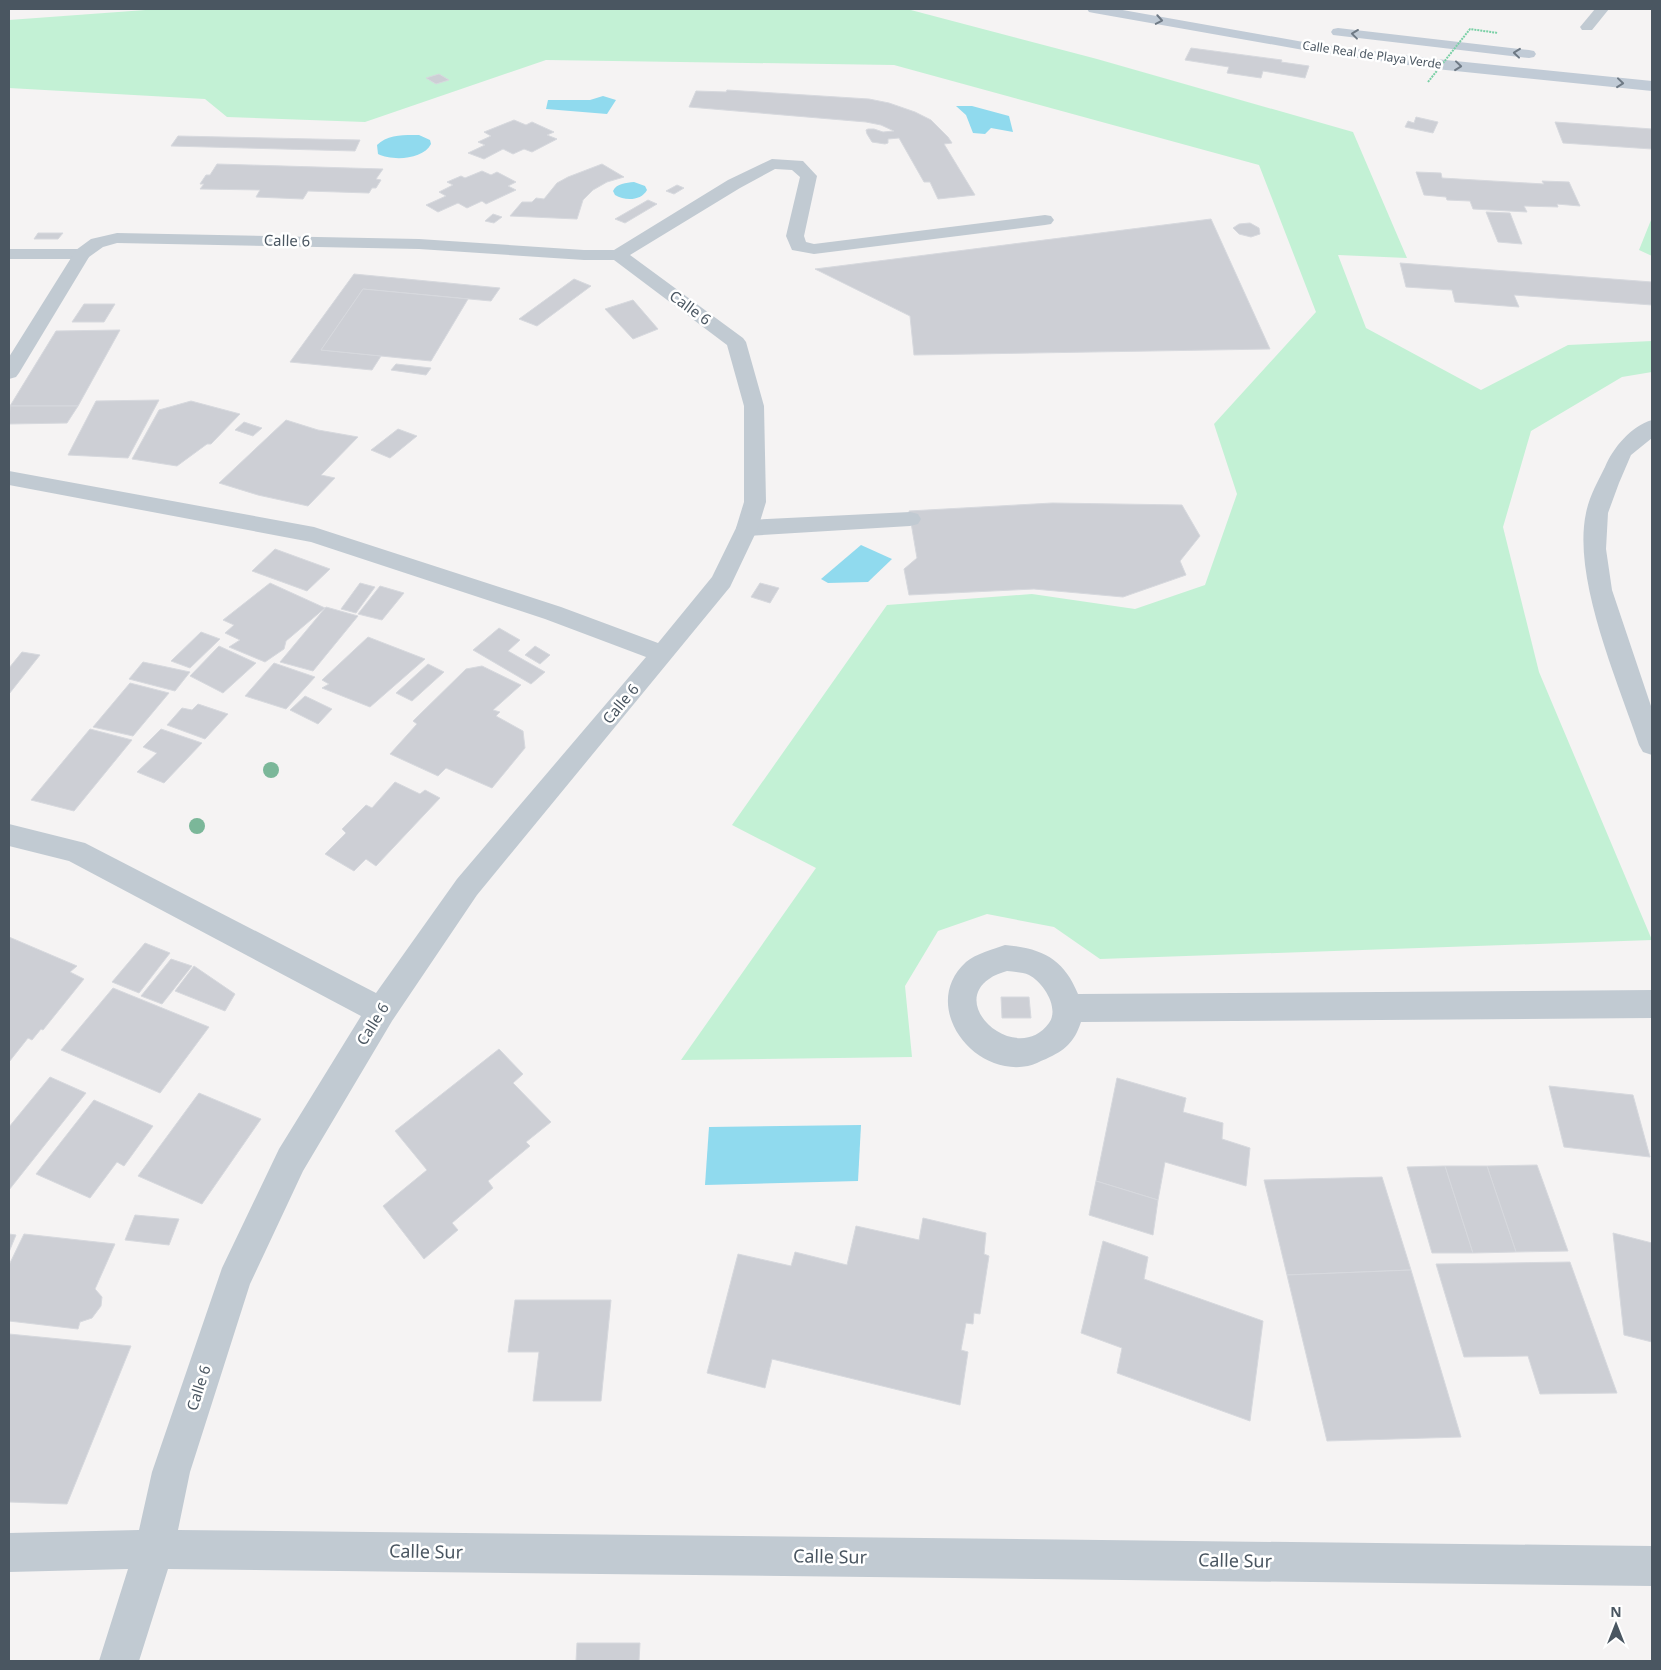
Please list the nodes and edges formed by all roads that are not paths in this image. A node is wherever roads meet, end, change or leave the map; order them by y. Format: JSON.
{"nodes":[{"id":1,"x":1094,"y":9,"type":"edge"},
{"id":2,"x":1602,"y":9,"type":"edge"},
{"id":3,"x":1587,"y":27,"type":"dead end"},
{"id":4,"x":1320,"y":30,"type":"dead end"},
{"id":5,"x":1548,"y":56,"type":"dead end"},
{"id":6,"x":1652,"y":86,"type":"edge"},
{"id":7,"x":1045,"y":220,"type":"dead end"},
{"id":8,"x":9,"y":254,"type":"edge"},
{"id":9,"x":82,"y":254,"type":"junction"},
{"id":10,"x":618,"y":255,"type":"junction"},
{"id":11,"x":9,"y":373,"type":"edge"},
{"id":12,"x":1652,"y":427,"type":"edge"},
{"id":13,"x":9,"y":478,"type":"edge"},
{"id":14,"x":910,"y":519,"type":"dead end"},
{"id":15,"x":747,"y":528,"type":"junction"},
{"id":16,"x":663,"y":654,"type":"junction"},
{"id":17,"x":1652,"y":745,"type":"edge"},
{"id":18,"x":9,"y":835,"type":"edge"},
{"id":19,"x":1652,"y":1004,"type":"edge"},
{"id":20,"x":1067,"y":1008,"type":"dead end"},
{"id":21,"x":380,"y":1011,"type":"junction"},
{"id":22,"x":154,"y":1549,"type":"junction"},
{"id":23,"x":9,"y":1553,"type":"edge"},
{"id":24,"x":1652,"y":1566,"type":"edge"},
{"id":25,"x":119,"y":1661,"type":"edge"}],
"edges":[{"from":1,"to":6,"type":"street","name":"Calle Real de Playa Verde","one_way":true},
{"from":2,"to":3,"type":"street"},
{"from":5,"to":4,"type":"street","name":"Calle Real de Playa Verde","one_way":true},
{"from":7,"to":10,"type":"street"},
{"from":8,"to":9,"type":"street"},
{"from":9,"to":10,"type":"street","name":"Calle 6"},
{"from":9,"to":11,"type":"street"},
{"from":10,"to":15,"type":"street","name":"Calle 6"},
{"from":12,"to":17,"type":"street"},
{"from":13,"to":16,"type":"street"},
{"from":14,"to":15,"type":"street"},
{"from":15,"to":16,"type":"street","name":"Calle 6"},
{"from":16,"to":21,"type":"street","name":"Calle 6"},
{"from":18,"to":21,"type":"street"},
{"from":19,"to":20,"type":"street"},
{"from":21,"to":22,"type":"street","name":"Calle 6"},
{"from":22,"to":23,"type":"street","name":"Calle Sur"},
{"from":22,"to":24,"type":"street","name":"Calle Sur"},
{"from":22,"to":25,"type":"street","name":"Calle 6"}]}
